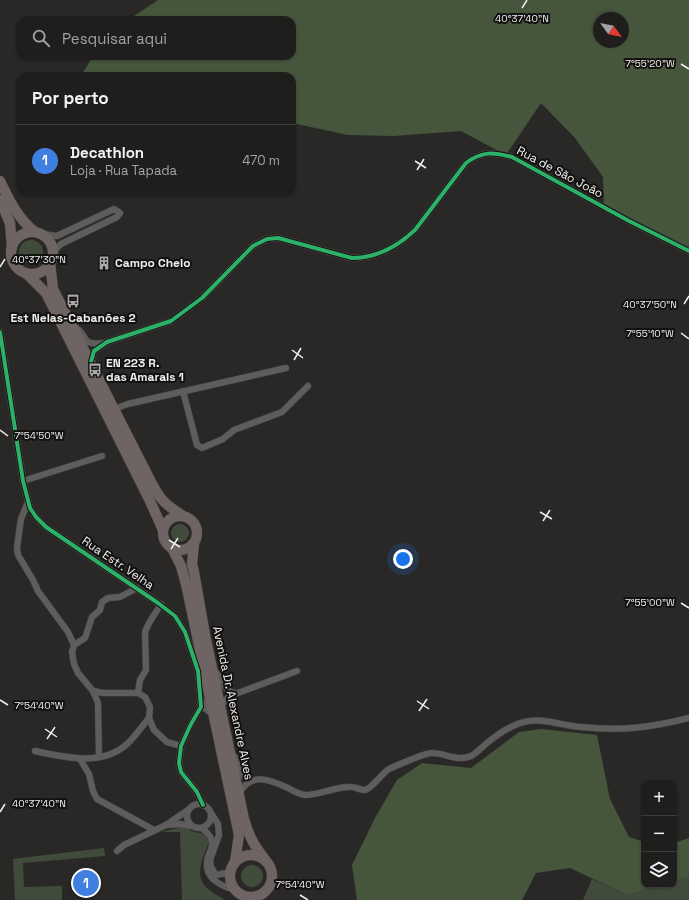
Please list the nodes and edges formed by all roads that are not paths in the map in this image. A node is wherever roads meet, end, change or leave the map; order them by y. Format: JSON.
{"nodes":[{"id":1,"x":0,"y":181,"type":"edge"},
{"id":2,"x":0,"y":200,"type":"edge"},
{"id":3,"x":38,"y":233,"type":"junction"},
{"id":4,"x":12,"y":248,"type":"junction"},
{"id":5,"x":689,"y":251,"type":"edge"},
{"id":6,"x":51,"y":259,"type":"junction"},
{"id":7,"x":26,"y":273,"type":"junction"},
{"id":8,"x":72,"y":325,"type":"junction"},
{"id":9,"x":0,"y":332,"type":"edge"},
{"id":10,"x":107,"y":342,"type":"junction"},
{"id":11,"x":90,"y":362,"type":"junction"},
{"id":12,"x":286,"y":368,"type":"dead end"},
{"id":13,"x":308,"y":386,"type":"dead end"},
{"id":14,"x":183,"y":391,"type":"junction"},
{"id":15,"x":114,"y":409,"type":"junction"},
{"id":16,"x":102,"y":456,"type":"dead end"},
{"id":17,"x":23,"y":481,"type":"junction"},
{"id":18,"x":28,"y":502,"type":"junction"},
{"id":19,"x":183,"y":516,"type":"junction"},
{"id":20,"x":163,"y":530,"type":"junction"},
{"id":21,"x":194,"y":543,"type":"junction"},
{"id":22,"x":172,"y":548,"type":"junction"},
{"id":23,"x":137,"y":588,"type":"junction"},
{"id":24,"x":161,"y":604,"type":"junction"},
{"id":25,"x":74,"y":645,"type":"junction"},
{"id":26,"x":212,"y":668,"type":"junction"},
{"id":27,"x":297,"y":671,"type":"dead end"},
{"id":28,"x":93,"y":691,"type":"junction"},
{"id":29,"x":138,"y":693,"type":"junction"},
{"id":30,"x":236,"y":693,"type":"junction"},
{"id":31,"x":209,"y":696,"type":"junction"},
{"id":32,"x":201,"y":707,"type":"junction"},
{"id":33,"x":217,"y":712,"type":"junction"},
{"id":34,"x":149,"y":718,"type":"junction"},
{"id":35,"x":689,"y":718,"type":"edge"},
{"id":36,"x":181,"y":746,"type":"junction"},
{"id":37,"x":34,"y":751,"type":"dead end"},
{"id":38,"x":229,"y":751,"type":"junction"},
{"id":39,"x":99,"y":757,"type":"junction"},
{"id":40,"x":80,"y":759,"type":"junction"},
{"id":41,"x":252,"y":780,"type":"junction"},
{"id":42,"x":238,"y":794,"type":"junction"},
{"id":43,"x":203,"y":804,"type":"junction"},
{"id":44,"x":188,"y":810,"type":"junction"},
{"id":45,"x":211,"y":813,"type":"junction"},
{"id":46,"x":166,"y":825,"type":"junction"},
{"id":47,"x":190,"y":826,"type":"junction"},
{"id":48,"x":202,"y":828,"type":"junction"},
{"id":49,"x":154,"y":830,"type":"junction"},
{"id":50,"x":116,"y":851,"type":"dead end"},
{"id":51,"x":236,"y":862,"type":"junction"},
{"id":52,"x":267,"y":862,"type":"junction"},
{"id":53,"x":230,"y":872,"type":"junction"},
{"id":54,"x":268,"y":888,"type":"junction"},
{"id":55,"x":240,"y":894,"type":"edge"},
{"id":56,"x":268,"y":900,"type":"edge"}],
"edges":[{"from":1,"to":3,"type":"main road"},
{"from":2,"to":4,"type":"main road"},
{"from":3,"to":4,"type":"main road"},
{"from":3,"to":6,"type":"main road"},
{"from":3,"to":6,"type":"street"},
{"from":4,"to":7,"type":"main road"},
{"from":5,"to":10,"type":"street","name":"Rua de São João"},
{"from":6,"to":7,"type":"main road"},
{"from":6,"to":8,"type":"main road"},
{"from":7,"to":20,"type":"main road"},
{"from":8,"to":10,"type":"street"},
{"from":8,"to":11,"type":"main road"},
{"from":9,"to":17,"type":"street","name":"Rua Estr. Velha"},
{"from":10,"to":11,"type":"street"},
{"from":11,"to":15,"type":"main road"},
{"from":12,"to":14,"type":"street"},
{"from":13,"to":14,"type":"street"},
{"from":14,"to":15,"type":"street"},
{"from":15,"to":19,"type":"main road"},
{"from":16,"to":17,"type":"street"},
{"from":17,"to":18,"type":"street","name":"Rua Estr. Velha"},
{"from":18,"to":23,"type":"street","name":"Rua Estr. Velha"},
{"from":18,"to":25,"type":"street"},
{"from":19,"to":20,"type":"main road"},
{"from":19,"to":21,"type":"main road"},
{"from":20,"to":22,"type":"main road"},
{"from":21,"to":22,"type":"main road"},
{"from":21,"to":26,"type":"main road","name":"Avenida Dr. Alexandre Alves"},
{"from":22,"to":31,"type":"main road","name":"Avenida Dr. Alexandre Alves"},
{"from":23,"to":24,"type":"street","name":"Rua Estr. Velha"},
{"from":23,"to":25,"type":"street"},
{"from":24,"to":29,"type":"street"},
{"from":24,"to":32,"type":"street","name":"Rua Estr. Velha"},
{"from":25,"to":28,"type":"street"},
{"from":26,"to":30,"type":"street"},
{"from":26,"to":33,"type":"main road","name":"Avenida Dr. Alexandre Alves"},
{"from":27,"to":30,"type":"street"},
{"from":28,"to":29,"type":"street"},
{"from":28,"to":39,"type":"street"},
{"from":29,"to":34,"type":"street"},
{"from":30,"to":33,"type":"street"},
{"from":31,"to":32,"type":"street"},
{"from":31,"to":33,"type":"main road","name":"Avenida Dr. Alexandre Alves"},
{"from":32,"to":33,"type":"street"},
{"from":32,"to":36,"type":"street"},
{"from":33,"to":38,"type":"main road","name":"Avenida Dr. Alexandre Alves"},
{"from":33,"to":51,"type":"main road","name":"Avenida Dr. Alexandre Alves"},
{"from":34,"to":36,"type":"street"},
{"from":34,"to":39,"type":"street"},
{"from":35,"to":41,"type":"street"},
{"from":36,"to":43,"type":"street"},
{"from":37,"to":40,"type":"street"},
{"from":38,"to":41,"type":"street"},
{"from":38,"to":42,"type":"main road","name":"Avenida Dr. Alexandre Alves"},
{"from":39,"to":40,"type":"street"},
{"from":40,"to":49,"type":"street"},
{"from":41,"to":42,"type":"street"},
{"from":42,"to":52,"type":"main road","name":"Avenida Dr. Alexandre Alves"},
{"from":43,"to":44,"type":"street"},
{"from":43,"to":45,"type":"street"},
{"from":44,"to":46,"type":"street"},
{"from":44,"to":47,"type":"street"},
{"from":45,"to":48,"type":"street"},
{"from":45,"to":53,"type":"street"},
{"from":46,"to":47,"type":"street"},
{"from":46,"to":49,"type":"street"},
{"from":47,"to":48,"type":"street"},
{"from":48,"to":55,"type":"street"},
{"from":49,"to":50,"type":"street"},
{"from":51,"to":52,"type":"main road"},
{"from":51,"to":53,"type":"main road"},
{"from":52,"to":54,"type":"main road"},
{"from":53,"to":55,"type":"main road"},
{"from":54,"to":55,"type":"main road"},
{"from":54,"to":56,"type":"main road"}]}
